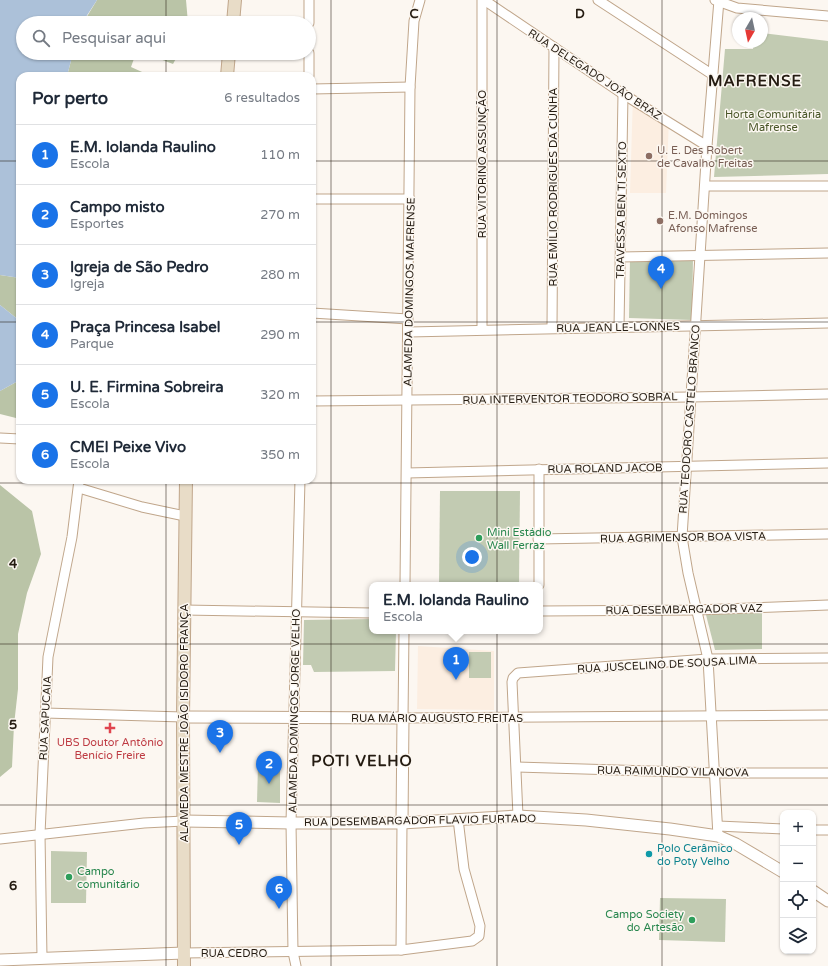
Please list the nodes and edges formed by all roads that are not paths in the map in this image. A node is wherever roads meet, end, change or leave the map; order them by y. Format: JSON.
{"nodes":[{"id":1,"x":235,"y":0,"type":"edge"},
{"id":2,"x":309,"y":0,"type":"edge"},
{"id":3,"x":420,"y":0,"type":"edge"},
{"id":4,"x":483,"y":0,"type":"edge"},
{"id":5,"x":598,"y":0,"type":"edge"},
{"id":6,"x":718,"y":1,"type":"edge"},
{"id":7,"x":234,"y":16,"type":"edge"},
{"id":8,"x":309,"y":16,"type":"edge"},
{"id":9,"x":828,"y":16,"type":"edge"},
{"id":10,"x":554,"y":47,"type":"junction"},
{"id":11,"x":229,"y":60,"type":"edge"},
{"id":12,"x":309,"y":60,"type":"edge"},
{"id":13,"x":228,"y":72,"type":"edge"},
{"id":14,"x":309,"y":72,"type":"edge"},
{"id":15,"x":713,"y":75,"type":"junction"},
{"id":16,"x":410,"y":87,"type":"junction"},
{"id":17,"x":316,"y":89,"type":"edge"},
{"id":18,"x":622,"y":94,"type":"junction"},
{"id":19,"x":707,"y":146,"type":"junction"},
{"id":20,"x":705,"y":186,"type":"junction"},
{"id":21,"x":828,"y":186,"type":"edge"},
{"id":22,"x":316,"y":199,"type":"edge"},
{"id":23,"x":410,"y":199,"type":"junction"},
{"id":24,"x":828,"y":253,"type":"edge"},
{"id":25,"x":701,"y":255,"type":"junction"},
{"id":26,"x":621,"y":257,"type":"junction"},
{"id":27,"x":316,"y":313,"type":"edge"},
{"id":28,"x":408,"y":319,"type":"junction"},
{"id":29,"x":828,"y":323,"type":"edge"},
{"id":30,"x":695,"y":326,"type":"junction"},
{"id":31,"x":619,"y":327,"type":"junction"},
{"id":32,"x":552,"y":328,"type":"junction"},
{"id":33,"x":482,"y":329,"type":"junction"},
{"id":34,"x":408,"y":332,"type":"junction"},
{"id":35,"x":828,"y":394,"type":"edge"},
{"id":36,"x":691,"y":397,"type":"junction"},
{"id":37,"x":316,"y":400,"type":"edge"},
{"id":38,"x":407,"y":400,"type":"junction"},
{"id":39,"x":0,"y":438,"type":"edge"},
{"id":40,"x":16,"y":438,"type":"edge"},
{"id":41,"x":828,"y":463,"type":"edge"},
{"id":42,"x":687,"y":467,"type":"junction"},
{"id":43,"x":539,"y":469,"type":"junction"},
{"id":44,"x":407,"y":473,"type":"junction"},
{"id":45,"x":79,"y":484,"type":"edge"},
{"id":46,"x":186,"y":484,"type":"edge"},
{"id":47,"x":300,"y":484,"type":"edge"},
{"id":48,"x":185,"y":516,"type":"junction"},
{"id":49,"x":828,"y":534,"type":"edge"},
{"id":50,"x":682,"y":536,"type":"junction"},
{"id":51,"x":538,"y":539,"type":"junction"},
{"id":52,"x":405,"y":582,"type":"edge"},
{"id":53,"x":539,"y":582,"type":"edge"},
{"id":54,"x":828,"y":605,"type":"edge"},
{"id":55,"x":184,"y":610,"type":"junction"},
{"id":56,"x":696,"y":610,"type":"junction"},
{"id":57,"x":543,"y":611,"type":"edge"},
{"id":58,"x":297,"y":613,"type":"junction"},
{"id":59,"x":369,"y":613,"type":"edge"},
{"id":60,"x":404,"y":634,"type":"edge"},
{"id":61,"x":828,"y":658,"type":"edge"},
{"id":62,"x":708,"y":659,"type":"junction"},
{"id":63,"x":45,"y":713,"type":"junction"},
{"id":64,"x":828,"y":715,"type":"edge"},
{"id":65,"x":711,"y":716,"type":"junction"},
{"id":66,"x":183,"y":717,"type":"junction"},
{"id":67,"x":294,"y":717,"type":"junction"},
{"id":68,"x":403,"y":718,"type":"junction"},
{"id":69,"x":515,"y":718,"type":"junction"},
{"id":70,"x":517,"y":766,"type":"junction"},
{"id":71,"x":716,"y":772,"type":"junction"},
{"id":72,"x":828,"y":773,"type":"edge"},
{"id":73,"x":518,"y":816,"type":"junction"},
{"id":74,"x":458,"y":819,"type":"junction"},
{"id":75,"x":184,"y":821,"type":"junction"},
{"id":76,"x":402,"y":823,"type":"junction"},
{"id":77,"x":292,"y":824,"type":"junction"},
{"id":78,"x":780,"y":829,"type":"edge"},
{"id":79,"x":816,"y":830,"type":"edge"},
{"id":80,"x":828,"y":830,"type":"edge"},
{"id":81,"x":718,"y":831,"type":"junction"},
{"id":82,"x":40,"y":834,"type":"junction"},
{"id":83,"x":0,"y":839,"type":"edge"},
{"id":84,"x":780,"y":870,"type":"edge"},
{"id":85,"x":816,"y":893,"type":"edge"},
{"id":86,"x":828,"y":901,"type":"edge"},
{"id":87,"x":401,"y":950,"type":"junction"},
{"id":88,"x":293,"y":952,"type":"junction"},
{"id":89,"x":184,"y":953,"type":"junction"},
{"id":90,"x":42,"y":958,"type":"junction"},
{"id":91,"x":0,"y":960,"type":"edge"},
{"id":92,"x":20,"y":963,"type":"edge"},
{"id":93,"x":184,"y":966,"type":"edge"},
{"id":94,"x":296,"y":966,"type":"edge"}],
"edges":[{"from":1,"to":7,"type":"main road"},
{"from":2,"to":8,"type":"street"},
{"from":3,"to":16,"type":"street","name":"ALAMEDA DOMINGOS MAFRENSE"},
{"from":4,"to":10,"type":"street","name":"RUA DELEGADO JOÃO BRAZ"},
{"from":4,"to":33,"type":"street","name":"RUA VITORINO ASSUNÇÃO"},
{"from":5,"to":15,"type":"street"},
{"from":6,"to":9,"type":"street"},
{"from":6,"to":15,"type":"street","name":"RUA TEODORO CASTELO BRANCO"},
{"from":10,"to":18,"type":"street","name":"RUA DELEGADO JOÃO BRAZ"},
{"from":10,"to":32,"type":"street","name":"RUA EMÍLIO RODRIGUES DA CUNHA"},
{"from":11,"to":13,"type":"main road"},
{"from":12,"to":14,"type":"street"},
{"from":15,"to":19,"type":"street","name":"RUA TEODORO CASTELO BRANCO"},
{"from":16,"to":17,"type":"street"},
{"from":16,"to":23,"type":"street","name":"ALAMEDA DOMINGOS MAFRENSE"},
{"from":18,"to":19,"type":"street","name":"RUA DELEGADO JOÃO BRAZ"},
{"from":18,"to":26,"type":"street","name":"TRAVESSA BEN TI SEXTO"},
{"from":19,"to":20,"type":"street","name":"RUA TEODORO CASTELO BRANCO"},
{"from":20,"to":21,"type":"street"},
{"from":20,"to":25,"type":"street","name":"RUA TEODORO CASTELO BRANCO"},
{"from":22,"to":23,"type":"street"},
{"from":23,"to":28,"type":"street","name":"ALAMEDA DOMINGOS MAFRENSE"},
{"from":24,"to":25,"type":"street"},
{"from":25,"to":26,"type":"street"},
{"from":25,"to":30,"type":"street","name":"RUA TEODORO CASTELO BRANCO"},
{"from":26,"to":31,"type":"street","name":"TRAVESSA BEN TI SEXTO"},
{"from":27,"to":28,"type":"street"},
{"from":28,"to":34,"type":"street","name":"ALAMEDA DOMINGOS MAFRENSE"},
{"from":29,"to":30,"type":"street","name":"RUA JEAN LE-LONNES"},
{"from":30,"to":31,"type":"street","name":"RUA JEAN LE-LONNES"},
{"from":30,"to":36,"type":"street","name":"RUA TEODORO CASTELO BRANCO"},
{"from":31,"to":32,"type":"street","name":"RUA JEAN LE-LONNES"},
{"from":32,"to":33,"type":"street","name":"RUA JEAN LE-LONNES"},
{"from":33,"to":34,"type":"street","name":"RUA JEAN LE-LONNES"},
{"from":34,"to":38,"type":"street","name":"ALAMEDA DOMINGOS MAFRENSE"},
{"from":35,"to":36,"type":"street","name":"RUA INTERVENTOR TEODORO SOBRAL"},
{"from":36,"to":38,"type":"street","name":"RUA INTERVENTOR TEODORO SOBRAL"},
{"from":36,"to":42,"type":"street","name":"RUA TEODORO CASTELO BRANCO"},
{"from":37,"to":38,"type":"street","name":"RUA INTERVENTOR TEODORO SOBRAL"},
{"from":38,"to":44,"type":"street","name":"ALAMEDA DOMINGOS MAFRENSE"},
{"from":39,"to":40,"type":"street"},
{"from":41,"to":42,"type":"street","name":"RUA ROLAND JACOB"},
{"from":42,"to":43,"type":"street","name":"RUA ROLAND JACOB"},
{"from":42,"to":50,"type":"street","name":"RUA TEODORO CASTELO BRANCO"},
{"from":43,"to":44,"type":"street","name":"RUA ROLAND JACOB"},
{"from":43,"to":51,"type":"street"},
{"from":44,"to":52,"type":"street","name":"ALAMEDA DOMINGOS MAFRENSE"},
{"from":45,"to":48,"type":"street"},
{"from":45,"to":63,"type":"street","name":"RUA SAPUCAIA"},
{"from":46,"to":48,"type":"main road","name":"ALAMEDA MESTRE JOÃO ISIDORO FRANÇA"},
{"from":47,"to":58,"type":"street","name":"ALAMEDA DOMINGOS JORGE VELHO"},
{"from":48,"to":55,"type":"main road","name":"ALAMEDA MESTRE JOÃO ISIDORO FRANÇA"},
{"from":49,"to":50,"type":"street","name":"RUA AGRIMENSOR BOA VISTA"},
{"from":50,"to":51,"type":"street","name":"RUA AGRIMENSOR BOA VISTA"},
{"from":50,"to":56,"type":"street","name":"RUA TEODORO CASTELO BRANCO"},
{"from":51,"to":53,"type":"street"},
{"from":54,"to":56,"type":"street","name":"RUA DESEMBARGADOR VAZ"},
{"from":55,"to":58,"type":"street"},
{"from":55,"to":66,"type":"main road","name":"ALAMEDA MESTRE JOÃO ISIDORO FRANÇA"},
{"from":56,"to":57,"type":"street","name":"RUA DESEMBARGADOR VAZ"},
{"from":56,"to":62,"type":"street","name":"RUA TEODORO CASTELO BRANCO"},
{"from":58,"to":59,"type":"street"},
{"from":58,"to":67,"type":"street","name":"ALAMEDA DOMINGOS JORGE VELHO"},
{"from":60,"to":68,"type":"street"},
{"from":61,"to":62,"type":"street","name":"RUA JUSCELINO DE SOUSA LIMA"},
{"from":62,"to":65,"type":"street","name":"RUA TEODORO CASTELO BRANCO"},
{"from":62,"to":69,"type":"street","name":"RUA JUSCELINO DE SOUSA LIMA"},
{"from":63,"to":66,"type":"street","name":"RUA MÁRIO AUGUSTO FREITAS"},
{"from":63,"to":82,"type":"street","name":"RUA SAPUCAIA"},
{"from":64,"to":65,"type":"street","name":"RUA MÁRIO AUGUSTO FREITAS"},
{"from":65,"to":69,"type":"street","name":"RUA MÁRIO AUGUSTO FREITAS"},
{"from":65,"to":71,"type":"street","name":"RUA TEODORO CASTELO BRANCO"},
{"from":66,"to":67,"type":"street","name":"RUA MÁRIO AUGUSTO FREITAS"},
{"from":66,"to":75,"type":"main road","name":"ALAMEDA MESTRE JOÃO ISIDORO FRANÇA"},
{"from":67,"to":68,"type":"street","name":"RUA MÁRIO AUGUSTO FREITAS"},
{"from":67,"to":77,"type":"street","name":"ALAMEDA DOMINGOS JORGE VELHO"},
{"from":68,"to":69,"type":"street","name":"RUA MÁRIO AUGUSTO FREITAS"},
{"from":68,"to":76,"type":"street"},
{"from":69,"to":70,"type":"street"},
{"from":70,"to":71,"type":"street","name":"RUA RAIMUNDO VILANOVA"},
{"from":70,"to":73,"type":"street"},
{"from":71,"to":72,"type":"street","name":"RUA RAIMUNDO VILANOVA"},
{"from":71,"to":81,"type":"street","name":"RUA TEODORO CASTELO BRANCO"},
{"from":73,"to":74,"type":"street","name":"RUA DESEMBARGADOR FLAVIO FURTADO"},
{"from":73,"to":81,"type":"street","name":"RUA DESEMBARGADOR FLAVIO FURTADO"},
{"from":74,"to":76,"type":"street","name":"RUA DESEMBARGADOR FLAVIO FURTADO"},
{"from":74,"to":87,"type":"street","name":"RUA CEDRO"},
{"from":75,"to":77,"type":"street","name":"RUA DESEMBARGADOR FLAVIO FURTADO"},
{"from":75,"to":82,"type":"street","name":"RUA DESEMBARGADOR FLAVIO FURTADO"},
{"from":75,"to":89,"type":"main road","name":"ALAMEDA MESTRE JOÃO ISIDORO FRANÇA"},
{"from":76,"to":77,"type":"street","name":"RUA DESEMBARGADOR FLAVIO FURTADO"},
{"from":76,"to":87,"type":"street"},
{"from":77,"to":88,"type":"street","name":"ALAMEDA DOMINGOS JORGE VELHO"},
{"from":78,"to":81,"type":"street"},
{"from":79,"to":80,"type":"street"},
{"from":81,"to":84,"type":"street","name":"RUA DESEMBARGADOR FLAVIO FURTADO"},
{"from":82,"to":83,"type":"street","name":"RUA DESEMBARGADOR FLAVIO FURTADO"},
{"from":82,"to":90,"type":"street","name":"RUA SAPUCAIA"},
{"from":85,"to":86,"type":"street"},
{"from":87,"to":88,"type":"street","name":"RUA CEDRO"},
{"from":88,"to":89,"type":"street","name":"RUA CEDRO"},
{"from":88,"to":94,"type":"street","name":"ALAMEDA DOMINGOS JORGE VELHO"},
{"from":89,"to":90,"type":"street","name":"RUA CEDRO"},
{"from":89,"to":93,"type":"main road","name":"ALAMEDA MESTRE JOÃO ISIDORO FRANÇA"},
{"from":90,"to":92,"type":"street","name":"RUA CEDRO"},
{"from":91,"to":92,"type":"street","name":"RUA CEDRO"}]}
